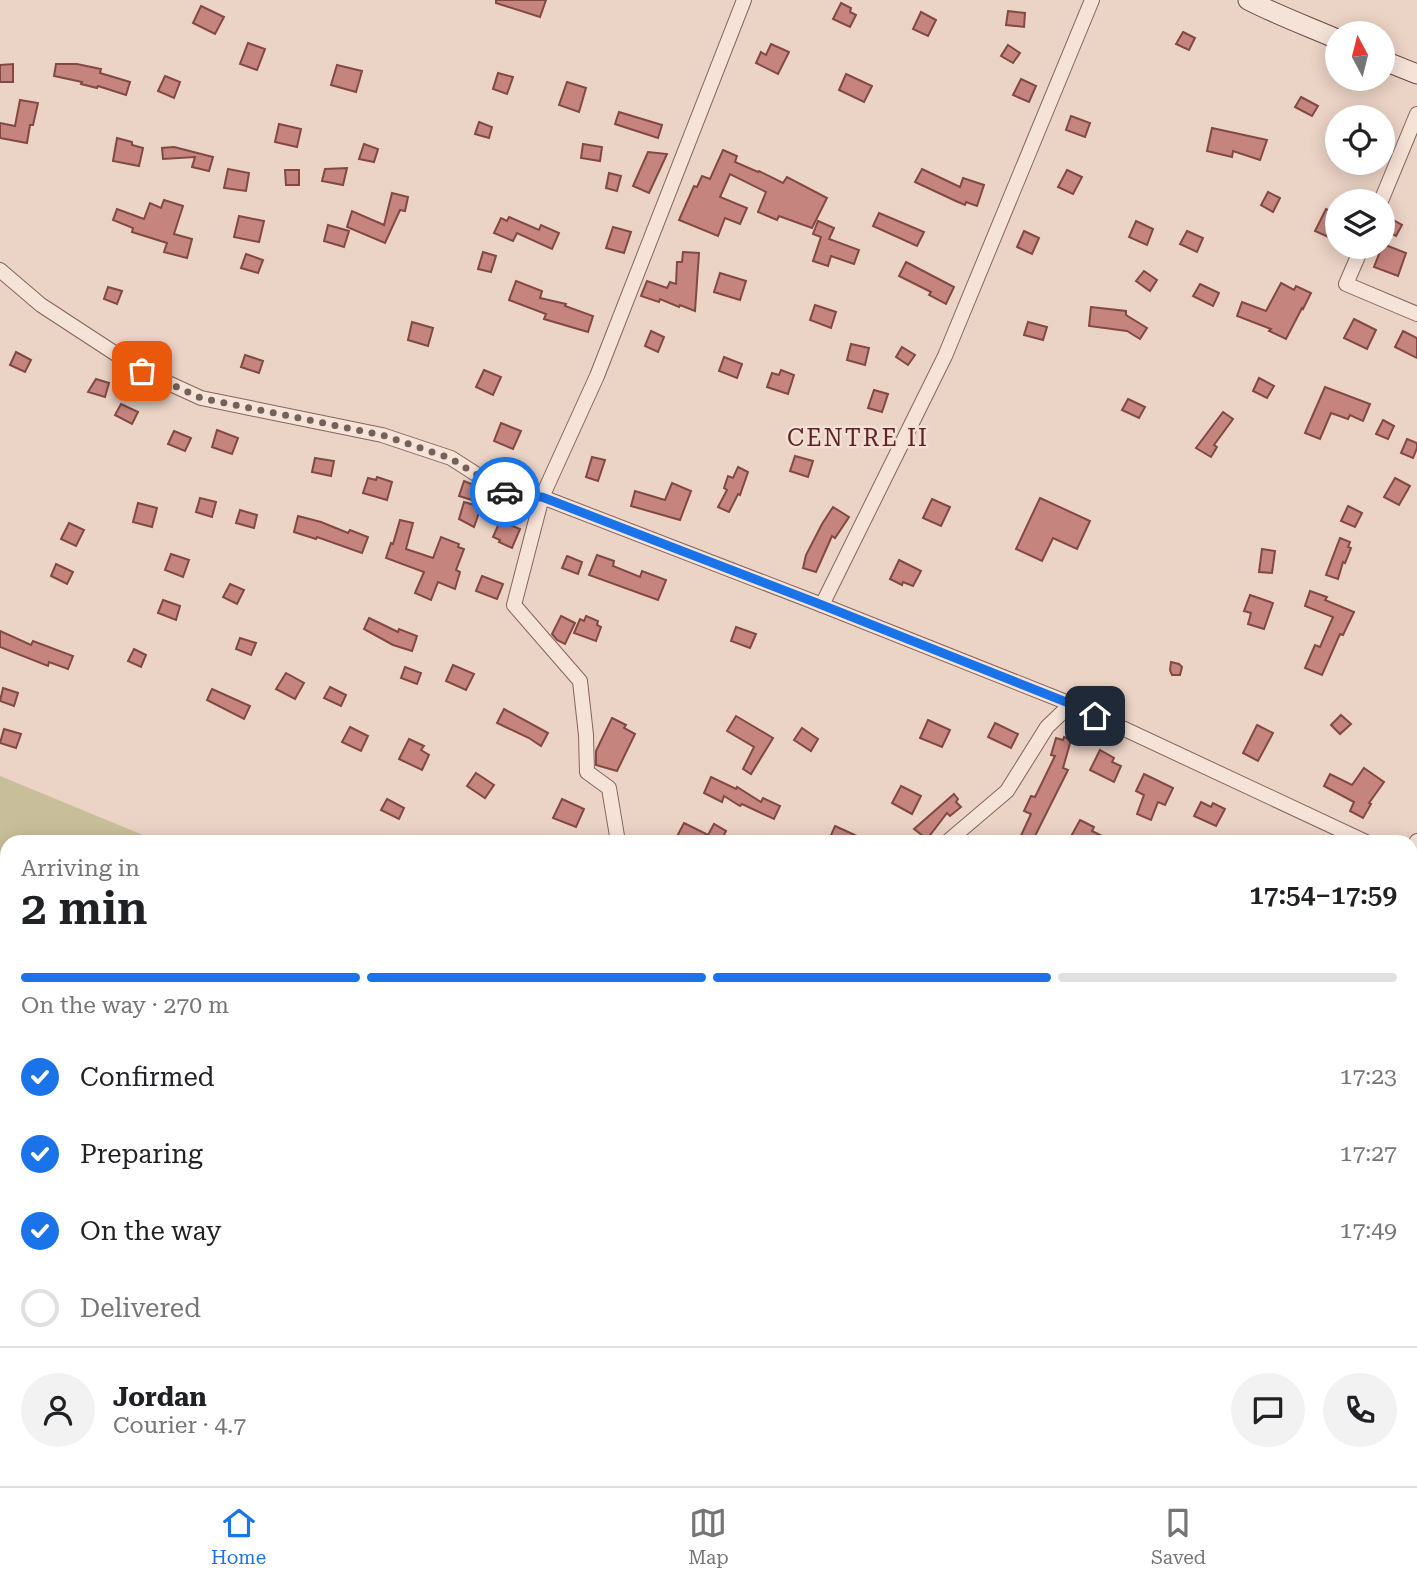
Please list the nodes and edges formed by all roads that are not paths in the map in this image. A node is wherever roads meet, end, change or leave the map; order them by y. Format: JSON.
{"nodes":[{"id":1,"x":744,"y":0,"type":"edge"},
{"id":2,"x":1093,"y":0,"type":"edge"},
{"id":3,"x":1248,"y":0,"type":"edge"},
{"id":4,"x":1273,"y":6,"type":"edge"},
{"id":5,"x":1325,"y":34,"type":"edge"},
{"id":6,"x":1395,"y":65,"type":"edge"},
{"id":7,"x":1417,"y":74,"type":"edge"},
{"id":8,"x":1417,"y":114,"type":"edge"},
{"id":9,"x":1386,"y":189,"type":"edge"},
{"id":10,"x":1357,"y":259,"type":"edge"},
{"id":11,"x":0,"y":270,"type":"edge"},
{"id":12,"x":1417,"y":314,"type":"edge"},
{"id":13,"x":542,"y":497,"type":"junction"},
{"id":14,"x":822,"y":605,"type":"junction"},
{"id":15,"x":1071,"y":704,"type":"junction"},
{"id":16,"x":617,"y":835,"type":"edge"},
{"id":17,"x":955,"y":835,"type":"edge"},
{"id":18,"x":1351,"y":835,"type":"edge"}],
"edges":[{"from":1,"to":13,"type":"street"},
{"from":2,"to":14,"type":"street"},
{"from":3,"to":4,"type":"street"},
{"from":4,"to":5,"type":"street"},
{"from":6,"to":7,"type":"street"},
{"from":8,"to":9,"type":"street"},
{"from":10,"to":12,"type":"street"},
{"from":11,"to":13,"type":"street"},
{"from":13,"to":14,"type":"street"},
{"from":13,"to":16,"type":"street"},
{"from":14,"to":15,"type":"street"},
{"from":15,"to":17,"type":"street"},
{"from":15,"to":18,"type":"street"}]}
